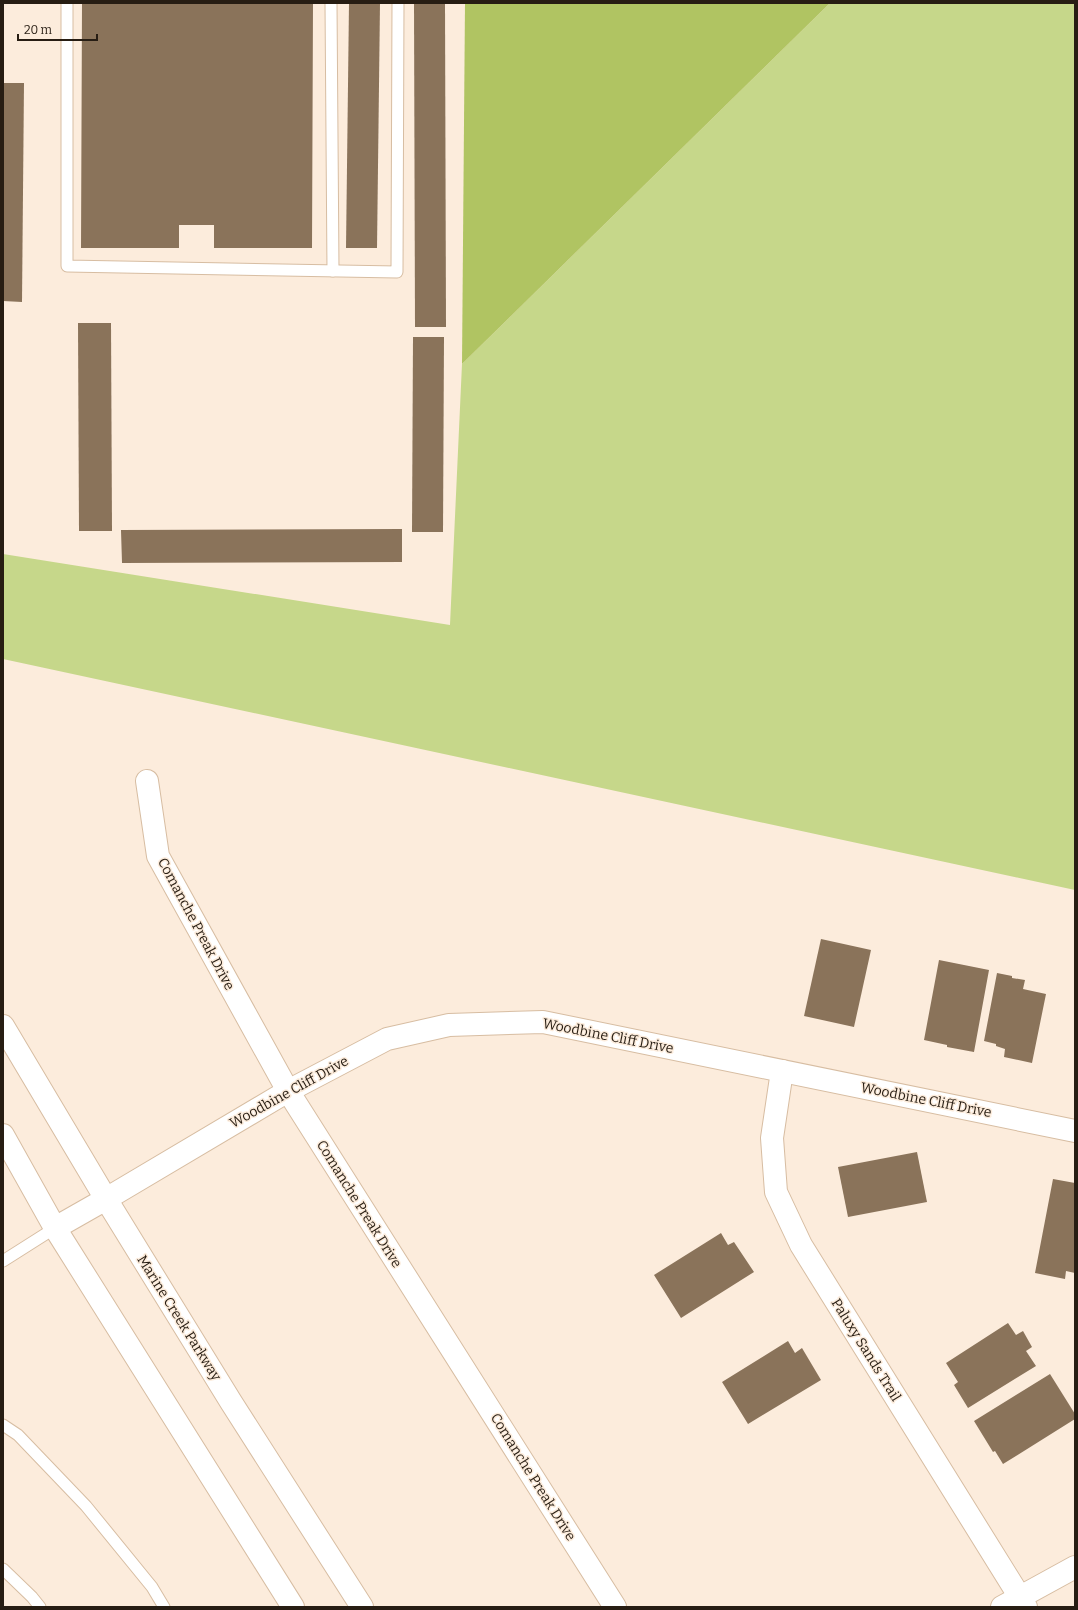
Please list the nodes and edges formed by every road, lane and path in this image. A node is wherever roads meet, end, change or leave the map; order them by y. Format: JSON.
{"nodes":[{"id":1,"x":67,"y":3,"type":"edge"},
{"id":2,"x":331,"y":3,"type":"edge"},
{"id":3,"x":398,"y":3,"type":"edge"},
{"id":4,"x":333,"y":271,"type":"junction"},
{"id":5,"x":146,"y":781,"type":"dead end"},
{"id":6,"x":3,"y":1026,"type":"edge"},
{"id":7,"x":782,"y":1071,"type":"junction"},
{"id":8,"x":288,"y":1091,"type":"junction"},
{"id":9,"x":1075,"y":1131,"type":"edge"},
{"id":10,"x":3,"y":1135,"type":"edge"},
{"id":11,"x":106,"y":1199,"type":"junction"},
{"id":12,"x":56,"y":1228,"type":"junction"},
{"id":13,"x":3,"y":1261,"type":"edge"},
{"id":14,"x":3,"y":1425,"type":"edge"},
{"id":15,"x":1075,"y":1567,"type":"edge"},
{"id":16,"x":3,"y":1569,"type":"edge"},
{"id":17,"x":1016,"y":1604,"type":"edge"},
{"id":18,"x":40,"y":1607,"type":"edge"},
{"id":19,"x":164,"y":1607,"type":"edge"},
{"id":20,"x":293,"y":1607,"type":"edge"},
{"id":21,"x":362,"y":1607,"type":"edge"},
{"id":22,"x":615,"y":1607,"type":"edge"}],
"edges":[{"from":1,"to":4,"type":"lane"},
{"from":2,"to":4,"type":"lane"},
{"from":3,"to":4,"type":"lane"},
{"from":5,"to":8,"type":"street","name":"Comanche Preak Drive"},
{"from":6,"to":11,"type":"street","name":"Marine Creek Parkway"},
{"from":7,"to":8,"type":"street","name":"Woodbine Cliff Drive"},
{"from":7,"to":9,"type":"street","name":"Woodbine Cliff Drive"},
{"from":7,"to":17,"type":"street","name":"Paluxy Sands Trail"},
{"from":8,"to":11,"type":"street","name":"Woodbine Cliff Drive"},
{"from":8,"to":22,"type":"street","name":"Comanche Preak Drive"},
{"from":10,"to":12,"type":"street"},
{"from":11,"to":12,"type":"street","name":"Woodbine Cliff Drive"},
{"from":11,"to":21,"type":"street","name":"Marine Creek Parkway"},
{"from":12,"to":13,"type":"lane"},
{"from":12,"to":20,"type":"street"},
{"from":14,"to":19,"type":"lane"},
{"from":15,"to":17,"type":"street"},
{"from":16,"to":18,"type":"lane"}]}
